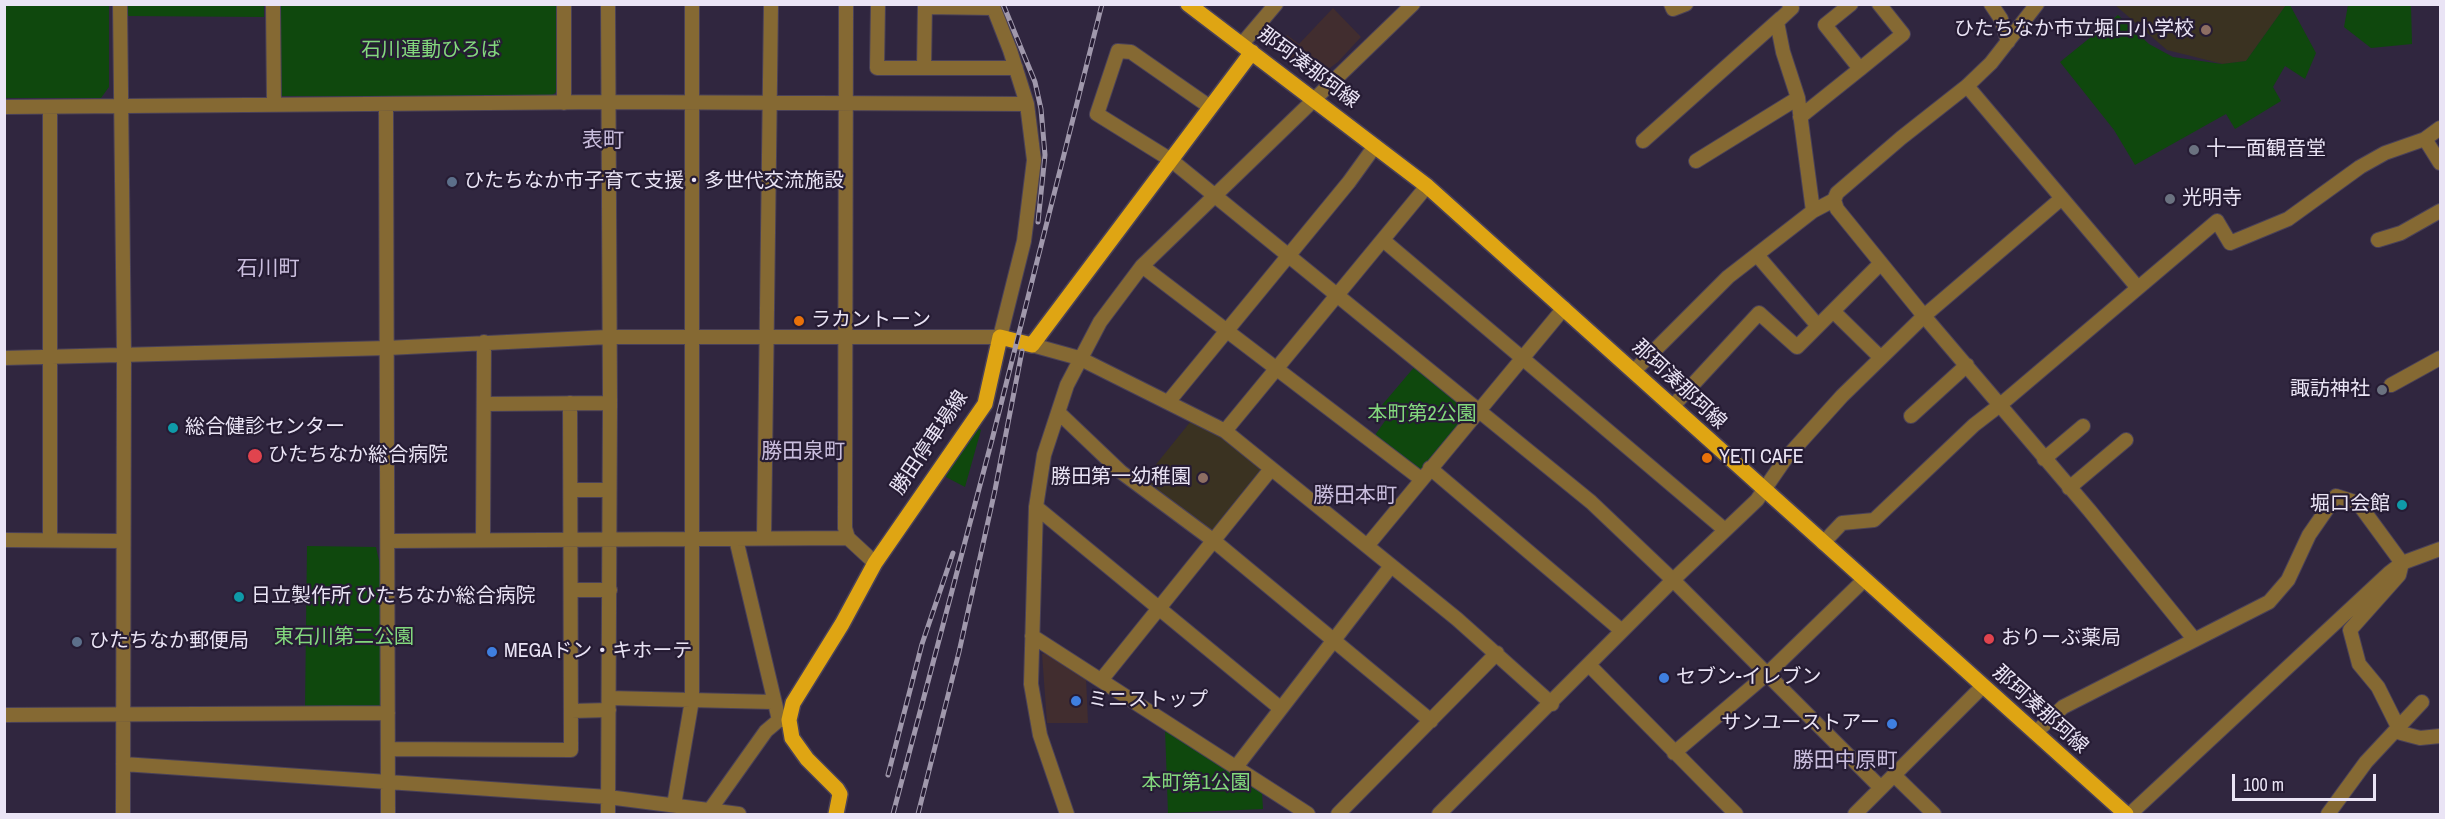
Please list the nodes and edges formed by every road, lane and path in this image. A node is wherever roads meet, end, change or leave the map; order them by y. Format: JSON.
{"nodes":[{"id":1,"x":120,"y":4,"type":"edge"},
{"id":2,"x":273,"y":4,"type":"edge"},
{"id":3,"x":564,"y":4,"type":"edge"},
{"id":4,"x":608,"y":4,"type":"edge"},
{"id":5,"x":692,"y":4,"type":"edge"},
{"id":6,"x":771,"y":4,"type":"edge"},
{"id":7,"x":846,"y":4,"type":"edge"},
{"id":8,"x":878,"y":4,"type":"edge"},
{"id":9,"x":1188,"y":4,"type":"edge"},
{"id":10,"x":1276,"y":4,"type":"edge"},
{"id":11,"x":1413,"y":4,"type":"edge"},
{"id":12,"x":1671,"y":4,"type":"edge"},
{"id":13,"x":1686,"y":4,"type":"edge"},
{"id":14,"x":1851,"y":4,"type":"edge"},
{"id":15,"x":1879,"y":4,"type":"edge"},
{"id":16,"x":1991,"y":4,"type":"edge"},
{"id":17,"x":2037,"y":4,"type":"edge"},
{"id":18,"x":925,"y":6,"type":"edge"},
{"id":19,"x":992,"y":6,"type":"edge"},
{"id":20,"x":1792,"y":6,"type":"edge"},
{"id":21,"x":1778,"y":22,"type":"junction"},
{"id":22,"x":2008,"y":42,"type":"junction"},
{"id":23,"x":1247,"y":48,"type":"junction"},
{"id":24,"x":924,"y":68,"type":"junction"},
{"id":25,"x":1016,"y":68,"type":"junction"},
{"id":26,"x":1860,"y":69,"type":"junction"},
{"id":27,"x":1967,"y":86,"type":"junction"},
{"id":28,"x":1798,"y":98,"type":"junction"},
{"id":29,"x":1316,"y":100,"type":"junction"},
{"id":30,"x":609,"y":102,"type":"junction"},
{"id":31,"x":693,"y":102,"type":"junction"},
{"id":32,"x":769,"y":102,"type":"junction"},
{"id":33,"x":564,"y":103,"type":"junction"},
{"id":34,"x":845,"y":103,"type":"junction"},
{"id":35,"x":386,"y":104,"type":"junction"},
{"id":36,"x":1027,"y":104,"type":"junction"},
{"id":37,"x":274,"y":105,"type":"junction"},
{"id":38,"x":121,"y":106,"type":"junction"},
{"id":39,"x":4,"y":107,"type":"edge"},
{"id":40,"x":50,"y":107,"type":"junction"},
{"id":41,"x":1210,"y":107,"type":"junction"},
{"id":42,"x":1800,"y":117,"type":"junction"},
{"id":43,"x":2440,"y":128,"type":"edge"},
{"id":44,"x":2425,"y":139,"type":"junction"},
{"id":45,"x":1643,"y":141,"type":"dead end"},
{"id":46,"x":1375,"y":146,"type":"junction"},
{"id":47,"x":1171,"y":160,"type":"junction"},
{"id":48,"x":1696,"y":161,"type":"dead end"},
{"id":49,"x":2440,"y":162,"type":"edge"},
{"id":50,"x":1427,"y":186,"type":"junction"},
{"id":51,"x":1213,"y":196,"type":"junction"},
{"id":52,"x":2062,"y":198,"type":"junction"},
{"id":53,"x":1834,"y":200,"type":"junction"},
{"id":54,"x":1813,"y":211,"type":"junction"},
{"id":55,"x":2440,"y":211,"type":"edge"},
{"id":56,"x":1383,"y":240,"type":"junction"},
{"id":57,"x":2378,"y":240,"type":"dead end"},
{"id":58,"x":1757,"y":255,"type":"junction"},
{"id":59,"x":1288,"y":256,"type":"junction"},
{"id":60,"x":1881,"y":263,"type":"junction"},
{"id":61,"x":1142,"y":266,"type":"junction"},
{"id":62,"x":2138,"y":288,"type":"junction"},
{"id":63,"x":1338,"y":295,"type":"junction"},
{"id":64,"x":1564,"y":308,"type":"junction"},
{"id":65,"x":1833,"y":311,"type":"junction"},
{"id":66,"x":1924,"y":316,"type":"junction"},
{"id":67,"x":1818,"y":326,"type":"junction"},
{"id":68,"x":1226,"y":331,"type":"junction"},
{"id":69,"x":1000,"y":336,"type":"junction"},
{"id":70,"x":608,"y":337,"type":"junction"},
{"id":71,"x":692,"y":337,"type":"junction"},
{"id":72,"x":766,"y":337,"type":"junction"},
{"id":73,"x":844,"y":337,"type":"junction"},
{"id":74,"x":484,"y":342,"type":"junction"},
{"id":75,"x":1032,"y":345,"type":"junction"},
{"id":76,"x":387,"y":348,"type":"junction"},
{"id":77,"x":124,"y":355,"type":"junction"},
{"id":78,"x":1521,"y":356,"type":"junction"},
{"id":79,"x":51,"y":357,"type":"junction"},
{"id":80,"x":4,"y":358,"type":"edge"},
{"id":81,"x":1080,"y":358,"type":"junction"},
{"id":82,"x":1881,"y":358,"type":"junction"},
{"id":83,"x":2440,"y":358,"type":"edge"},
{"id":84,"x":1967,"y":365,"type":"junction"},
{"id":85,"x":1276,"y":370,"type":"junction"},
{"id":86,"x":1634,"y":371,"type":"junction"},
{"id":87,"x":2391,"y":385,"type":"dead end"},
{"id":88,"x":1169,"y":401,"type":"junction"},
{"id":89,"x":570,"y":403,"type":"junction"},
{"id":90,"x":485,"y":404,"type":"junction"},
{"id":91,"x":610,"y":404,"type":"junction"},
{"id":92,"x":2000,"y":405,"type":"junction"},
{"id":93,"x":1673,"y":406,"type":"junction"},
{"id":94,"x":1478,"y":409,"type":"junction"},
{"id":95,"x":1058,"y":412,"type":"junction"},
{"id":96,"x":1911,"y":416,"type":"dead end"},
{"id":97,"x":2083,"y":426,"type":"dead end"},
{"id":98,"x":1225,"y":431,"type":"junction"},
{"id":99,"x":2126,"y":440,"type":"dead end"},
{"id":100,"x":2044,"y":459,"type":"junction"},
{"id":101,"x":1271,"y":469,"type":"junction"},
{"id":102,"x":1426,"y":474,"type":"junction"},
{"id":103,"x":2069,"y":488,"type":"junction"},
{"id":104,"x":571,"y":490,"type":"junction"},
{"id":105,"x":609,"y":490,"type":"junction"},
{"id":106,"x":1763,"y":491,"type":"junction"},
{"id":107,"x":1036,"y":507,"type":"junction"},
{"id":108,"x":1725,"y":530,"type":"junction"},
{"id":109,"x":764,"y":538,"type":"junction"},
{"id":110,"x":848,"y":538,"type":"junction"},
{"id":111,"x":483,"y":539,"type":"junction"},
{"id":112,"x":571,"y":539,"type":"junction"},
{"id":113,"x":609,"y":539,"type":"junction"},
{"id":114,"x":736,"y":539,"type":"junction"},
{"id":115,"x":4,"y":540,"type":"edge"},
{"id":116,"x":50,"y":540,"type":"junction"},
{"id":117,"x":693,"y":540,"type":"junction"},
{"id":118,"x":122,"y":541,"type":"junction"},
{"id":119,"x":388,"y":541,"type":"junction"},
{"id":120,"x":1214,"y":541,"type":"junction"},
{"id":121,"x":1823,"y":543,"type":"junction"},
{"id":122,"x":1367,"y":546,"type":"junction"},
{"id":123,"x":2440,"y":549,"type":"edge"},
{"id":124,"x":875,"y":563,"type":"junction"},
{"id":125,"x":2402,"y":563,"type":"junction"},
{"id":126,"x":1391,"y":566,"type":"junction"},
{"id":127,"x":1864,"y":579,"type":"junction"},
{"id":128,"x":1673,"y":580,"type":"junction"},
{"id":129,"x":572,"y":590,"type":"junction"},
{"id":130,"x":610,"y":590,"type":"junction"},
{"id":131,"x":1161,"y":608,"type":"junction"},
{"id":132,"x":1622,"y":632,"type":"junction"},
{"id":133,"x":1032,"y":636,"type":"junction"},
{"id":134,"x":1334,"y":638,"type":"junction"},
{"id":135,"x":2194,"y":639,"type":"junction"},
{"id":136,"x":1497,"y":653,"type":"junction"},
{"id":137,"x":1590,"y":666,"type":"junction"},
{"id":138,"x":1767,"y":674,"type":"junction"},
{"id":139,"x":1102,"y":679,"type":"junction"},
{"id":140,"x":1982,"y":687,"type":"junction"},
{"id":141,"x":692,"y":700,"type":"junction"},
{"id":142,"x":773,"y":702,"type":"junction"},
{"id":143,"x":2422,"y":702,"type":"dead end"},
{"id":144,"x":609,"y":704,"type":"junction"},
{"id":145,"x":1552,"y":704,"type":"junction"},
{"id":146,"x":1280,"y":708,"type":"junction"},
{"id":147,"x":571,"y":711,"type":"junction"},
{"id":148,"x":122,"y":713,"type":"junction"},
{"id":149,"x":388,"y":713,"type":"junction"},
{"id":150,"x":4,"y":715,"type":"edge"},
{"id":151,"x":784,"y":720,"type":"junction"},
{"id":152,"x":1431,"y":721,"type":"junction"},
{"id":153,"x":2398,"y":726,"type":"junction"},
{"id":154,"x":2035,"y":733,"type":"junction"},
{"id":155,"x":2440,"y":736,"type":"edge"},
{"id":156,"x":388,"y":749,"type":"junction"},
{"id":157,"x":1674,"y":753,"type":"junction"},
{"id":158,"x":123,"y":764,"type":"junction"},
{"id":159,"x":1236,"y":767,"type":"junction"},
{"id":160,"x":1894,"y":775,"type":"junction"},
{"id":161,"x":388,"y":782,"type":"junction"},
{"id":162,"x":1881,"y":788,"type":"junction"},
{"id":163,"x":608,"y":797,"type":"junction"},
{"id":164,"x":674,"y":805,"type":"junction"},
{"id":165,"x":707,"y":813,"type":"edge"},
{"id":166,"x":123,"y":814,"type":"edge"},
{"id":167,"x":388,"y":814,"type":"edge"},
{"id":168,"x":608,"y":814,"type":"edge"},
{"id":169,"x":739,"y":814,"type":"edge"},
{"id":170,"x":836,"y":814,"type":"edge"},
{"id":171,"x":1067,"y":814,"type":"edge"},
{"id":172,"x":1308,"y":814,"type":"edge"},
{"id":173,"x":1338,"y":814,"type":"edge"},
{"id":174,"x":1439,"y":814,"type":"edge"},
{"id":175,"x":1736,"y":814,"type":"edge"},
{"id":176,"x":1855,"y":814,"type":"edge"},
{"id":177,"x":1934,"y":814,"type":"edge"},
{"id":178,"x":2128,"y":814,"type":"edge"},
{"id":179,"x":2328,"y":814,"type":"edge"}],
"edges":[{"from":1,"to":38,"type":"street"},
{"from":2,"to":37,"type":"street"},
{"from":3,"to":33,"type":"street"},
{"from":4,"to":30,"type":"street"},
{"from":5,"to":31,"type":"street"},
{"from":6,"to":32,"type":"street"},
{"from":7,"to":34,"type":"street"},
{"from":8,"to":24,"type":"street"},
{"from":9,"to":23,"type":"main road","name":"那珂湊那珂線"},
{"from":10,"to":23,"type":"street"},
{"from":11,"to":29,"type":"street"},
{"from":12,"to":13,"type":"street"},
{"from":14,"to":26,"type":"street"},
{"from":15,"to":26,"type":"street"},
{"from":16,"to":22,"type":"street"},
{"from":17,"to":22,"type":"street"},
{"from":18,"to":19,"type":"street"},
{"from":18,"to":24,"type":"street"},
{"from":19,"to":25,"type":"street"},
{"from":20,"to":21,"type":"street"},
{"from":21,"to":28,"type":"street"},
{"from":21,"to":45,"type":"street"},
{"from":22,"to":27,"type":"street"},
{"from":23,"to":29,"type":"main road","name":"那珂湊那珂線"},
{"from":23,"to":41,"type":"main road"},
{"from":24,"to":25,"type":"street"},
{"from":25,"to":36,"type":"street"},
{"from":26,"to":42,"type":"street"},
{"from":27,"to":52,"type":"street"},
{"from":27,"to":53,"type":"street"},
{"from":28,"to":42,"type":"street"},
{"from":28,"to":48,"type":"street"},
{"from":29,"to":46,"type":"main road","name":"那珂湊那珂線"},
{"from":29,"to":51,"type":"street"},
{"from":30,"to":31,"type":"street"},
{"from":30,"to":33,"type":"street"},
{"from":30,"to":70,"type":"street"},
{"from":31,"to":32,"type":"street"},
{"from":31,"to":71,"type":"street"},
{"from":32,"to":34,"type":"street"},
{"from":32,"to":72,"type":"street"},
{"from":33,"to":35,"type":"street"},
{"from":34,"to":36,"type":"street"},
{"from":34,"to":73,"type":"street"},
{"from":35,"to":37,"type":"street"},
{"from":35,"to":76,"type":"street"},
{"from":36,"to":69,"type":"street"},
{"from":37,"to":38,"type":"street"},
{"from":38,"to":40,"type":"street"},
{"from":38,"to":77,"type":"street"},
{"from":39,"to":40,"type":"street"},
{"from":40,"to":79,"type":"street"},
{"from":41,"to":47,"type":"main road"},
{"from":41,"to":47,"type":"street"},
{"from":42,"to":54,"type":"street"},
{"from":43,"to":44,"type":"street"},
{"from":44,"to":49,"type":"street"},
{"from":44,"to":62,"type":"street"},
{"from":46,"to":50,"type":"main road","name":"那珂湊那珂線"},
{"from":46,"to":59,"type":"street"},
{"from":47,"to":51,"type":"street"},
{"from":47,"to":75,"type":"main road"},
{"from":50,"to":56,"type":"street"},
{"from":50,"to":64,"type":"main road","name":"那珂湊那珂線"},
{"from":51,"to":59,"type":"street"},
{"from":51,"to":61,"type":"street"},
{"from":52,"to":62,"type":"street"},
{"from":52,"to":66,"type":"street"},
{"from":53,"to":54,"type":"street"},
{"from":53,"to":60,"type":"street"},
{"from":54,"to":58,"type":"street"},
{"from":55,"to":57,"type":"street"},
{"from":56,"to":63,"type":"street"},
{"from":56,"to":78,"type":"street"},
{"from":58,"to":67,"type":"street"},
{"from":58,"to":86,"type":"street"},
{"from":59,"to":63,"type":"street"},
{"from":59,"to":68,"type":"street"},
{"from":60,"to":65,"type":"street"},
{"from":60,"to":66,"type":"street"},
{"from":61,"to":68,"type":"street"},
{"from":61,"to":81,"type":"street"},
{"from":62,"to":92,"type":"street"},
{"from":63,"to":85,"type":"street"},
{"from":63,"to":94,"type":"street"},
{"from":64,"to":78,"type":"street"},
{"from":64,"to":86,"type":"main road","name":"那珂湊那珂線"},
{"from":65,"to":67,"type":"street"},
{"from":65,"to":82,"type":"street"},
{"from":66,"to":82,"type":"street"},
{"from":66,"to":84,"type":"street"},
{"from":67,"to":93,"type":"street"},
{"from":68,"to":85,"type":"street"},
{"from":68,"to":88,"type":"street"},
{"from":69,"to":73,"type":"street"},
{"from":69,"to":75,"type":"main road"},
{"from":69,"to":124,"type":"main road","name":"勝田停車場線"},
{"from":70,"to":71,"type":"street"},
{"from":70,"to":74,"type":"street"},
{"from":70,"to":91,"type":"street"},
{"from":71,"to":72,"type":"street"},
{"from":71,"to":117,"type":"street"},
{"from":72,"to":73,"type":"street"},
{"from":72,"to":109,"type":"street"},
{"from":73,"to":110,"type":"street"},
{"from":74,"to":76,"type":"street"},
{"from":74,"to":90,"type":"street"},
{"from":75,"to":81,"type":"street"},
{"from":76,"to":77,"type":"street"},
{"from":76,"to":119,"type":"street"},
{"from":77,"to":79,"type":"street"},
{"from":77,"to":118,"type":"street"},
{"from":78,"to":94,"type":"street"},
{"from":78,"to":108,"type":"street"},
{"from":79,"to":80,"type":"street"},
{"from":79,"to":116,"type":"street"},
{"from":81,"to":88,"type":"street"},
{"from":81,"to":95,"type":"street"},
{"from":82,"to":106,"type":"street"},
{"from":83,"to":87,"type":"street"},
{"from":84,"to":92,"type":"street"},
{"from":84,"to":96,"type":"street"},
{"from":85,"to":98,"type":"street"},
{"from":85,"to":102,"type":"street"},
{"from":86,"to":93,"type":"main road","name":"那珂湊那珂線"},
{"from":88,"to":98,"type":"street"},
{"from":89,"to":90,"type":"street"},
{"from":89,"to":91,"type":"street"},
{"from":89,"to":104,"type":"street"},
{"from":90,"to":111,"type":"street"},
{"from":91,"to":105,"type":"street"},
{"from":92,"to":100,"type":"street"},
{"from":92,"to":121,"type":"street"},
{"from":93,"to":106,"type":"main road","name":"那珂湊那珂線"},
{"from":94,"to":102,"type":"street"},
{"from":94,"to":128,"type":"street"},
{"from":95,"to":107,"type":"street"},
{"from":95,"to":120,"type":"street"},
{"from":97,"to":100,"type":"street"},
{"from":98,"to":101,"type":"street"},
{"from":99,"to":103,"type":"street"},
{"from":100,"to":103,"type":"street"},
{"from":101,"to":120,"type":"street"},
{"from":101,"to":122,"type":"street"},
{"from":102,"to":122,"type":"street"},
{"from":102,"to":132,"type":"street"},
{"from":103,"to":135,"type":"street"},
{"from":104,"to":105,"type":"street"},
{"from":104,"to":112,"type":"street"},
{"from":105,"to":113,"type":"street"},
{"from":106,"to":108,"type":"street"},
{"from":106,"to":121,"type":"main road","name":"那珂湊那珂線"},
{"from":107,"to":131,"type":"street"},
{"from":107,"to":133,"type":"street"},
{"from":108,"to":128,"type":"street"},
{"from":109,"to":110,"type":"street"},
{"from":109,"to":114,"type":"street"},
{"from":110,"to":124,"type":"street"},
{"from":111,"to":112,"type":"street"},
{"from":111,"to":119,"type":"street"},
{"from":112,"to":113,"type":"street"},
{"from":112,"to":129,"type":"street"},
{"from":113,"to":117,"type":"street"},
{"from":113,"to":130,"type":"street"},
{"from":114,"to":117,"type":"street"},
{"from":114,"to":142,"type":"street"},
{"from":115,"to":116,"type":"street"},
{"from":116,"to":118,"type":"street"},
{"from":117,"to":141,"type":"street"},
{"from":118,"to":148,"type":"street"},
{"from":119,"to":149,"type":"street"},
{"from":120,"to":131,"type":"street"},
{"from":120,"to":134,"type":"street"},
{"from":121,"to":127,"type":"main road","name":"那珂湊那珂線"},
{"from":122,"to":126,"type":"street"},
{"from":123,"to":125,"type":"street"},
{"from":124,"to":151,"type":"main road","name":"勝田停車場線"},
{"from":125,"to":135,"type":"street"},
{"from":125,"to":153,"type":"street"},
{"from":125,"to":178,"type":"street"},
{"from":126,"to":134,"type":"street"},
{"from":126,"to":136,"type":"street"},
{"from":127,"to":138,"type":"street"},
{"from":127,"to":140,"type":"main road","name":"那珂湊那珂線"},
{"from":128,"to":132,"type":"street"},
{"from":128,"to":138,"type":"street"},
{"from":129,"to":130,"type":"street"},
{"from":129,"to":147,"type":"street"},
{"from":130,"to":144,"type":"street"},
{"from":131,"to":139,"type":"street"},
{"from":131,"to":146,"type":"street"},
{"from":132,"to":137,"type":"street"},
{"from":133,"to":139,"type":"street"},
{"from":133,"to":171,"type":"street"},
{"from":134,"to":146,"type":"street"},
{"from":134,"to":152,"type":"street"},
{"from":135,"to":154,"type":"street"},
{"from":136,"to":145,"type":"street"},
{"from":136,"to":152,"type":"street"},
{"from":137,"to":145,"type":"street"},
{"from":137,"to":157,"type":"street"},
{"from":138,"to":157,"type":"street"},
{"from":138,"to":162,"type":"street"},
{"from":139,"to":159,"type":"street"},
{"from":140,"to":154,"type":"main road","name":"那珂湊那珂線"},
{"from":140,"to":160,"type":"street"},
{"from":141,"to":142,"type":"street"},
{"from":141,"to":144,"type":"street"},
{"from":141,"to":164,"type":"street"},
{"from":142,"to":151,"type":"street"},
{"from":143,"to":153,"type":"street"},
{"from":144,"to":147,"type":"street"},
{"from":144,"to":163,"type":"street"},
{"from":145,"to":174,"type":"street"},
{"from":146,"to":159,"type":"street"},
{"from":147,"to":156,"type":"street"},
{"from":148,"to":149,"type":"street"},
{"from":148,"to":150,"type":"street"},
{"from":148,"to":158,"type":"street"},
{"from":149,"to":156,"type":"street"},
{"from":151,"to":165,"type":"street"},
{"from":151,"to":170,"type":"main road"},
{"from":152,"to":173,"type":"street"},
{"from":153,"to":155,"type":"street"},
{"from":153,"to":179,"type":"street"},
{"from":154,"to":178,"type":"main road","name":"那珂湊那珂線"},
{"from":156,"to":161,"type":"street"},
{"from":157,"to":175,"type":"street"},
{"from":158,"to":161,"type":"street"},
{"from":158,"to":166,"type":"street"},
{"from":159,"to":172,"type":"street"},
{"from":160,"to":162,"type":"street"},
{"from":160,"to":177,"type":"street"},
{"from":161,"to":163,"type":"street"},
{"from":161,"to":167,"type":"street"},
{"from":162,"to":176,"type":"street"},
{"from":163,"to":164,"type":"street"},
{"from":163,"to":168,"type":"street"},
{"from":164,"to":165,"type":"street"},
{"from":165,"to":169,"type":"street"}]}
